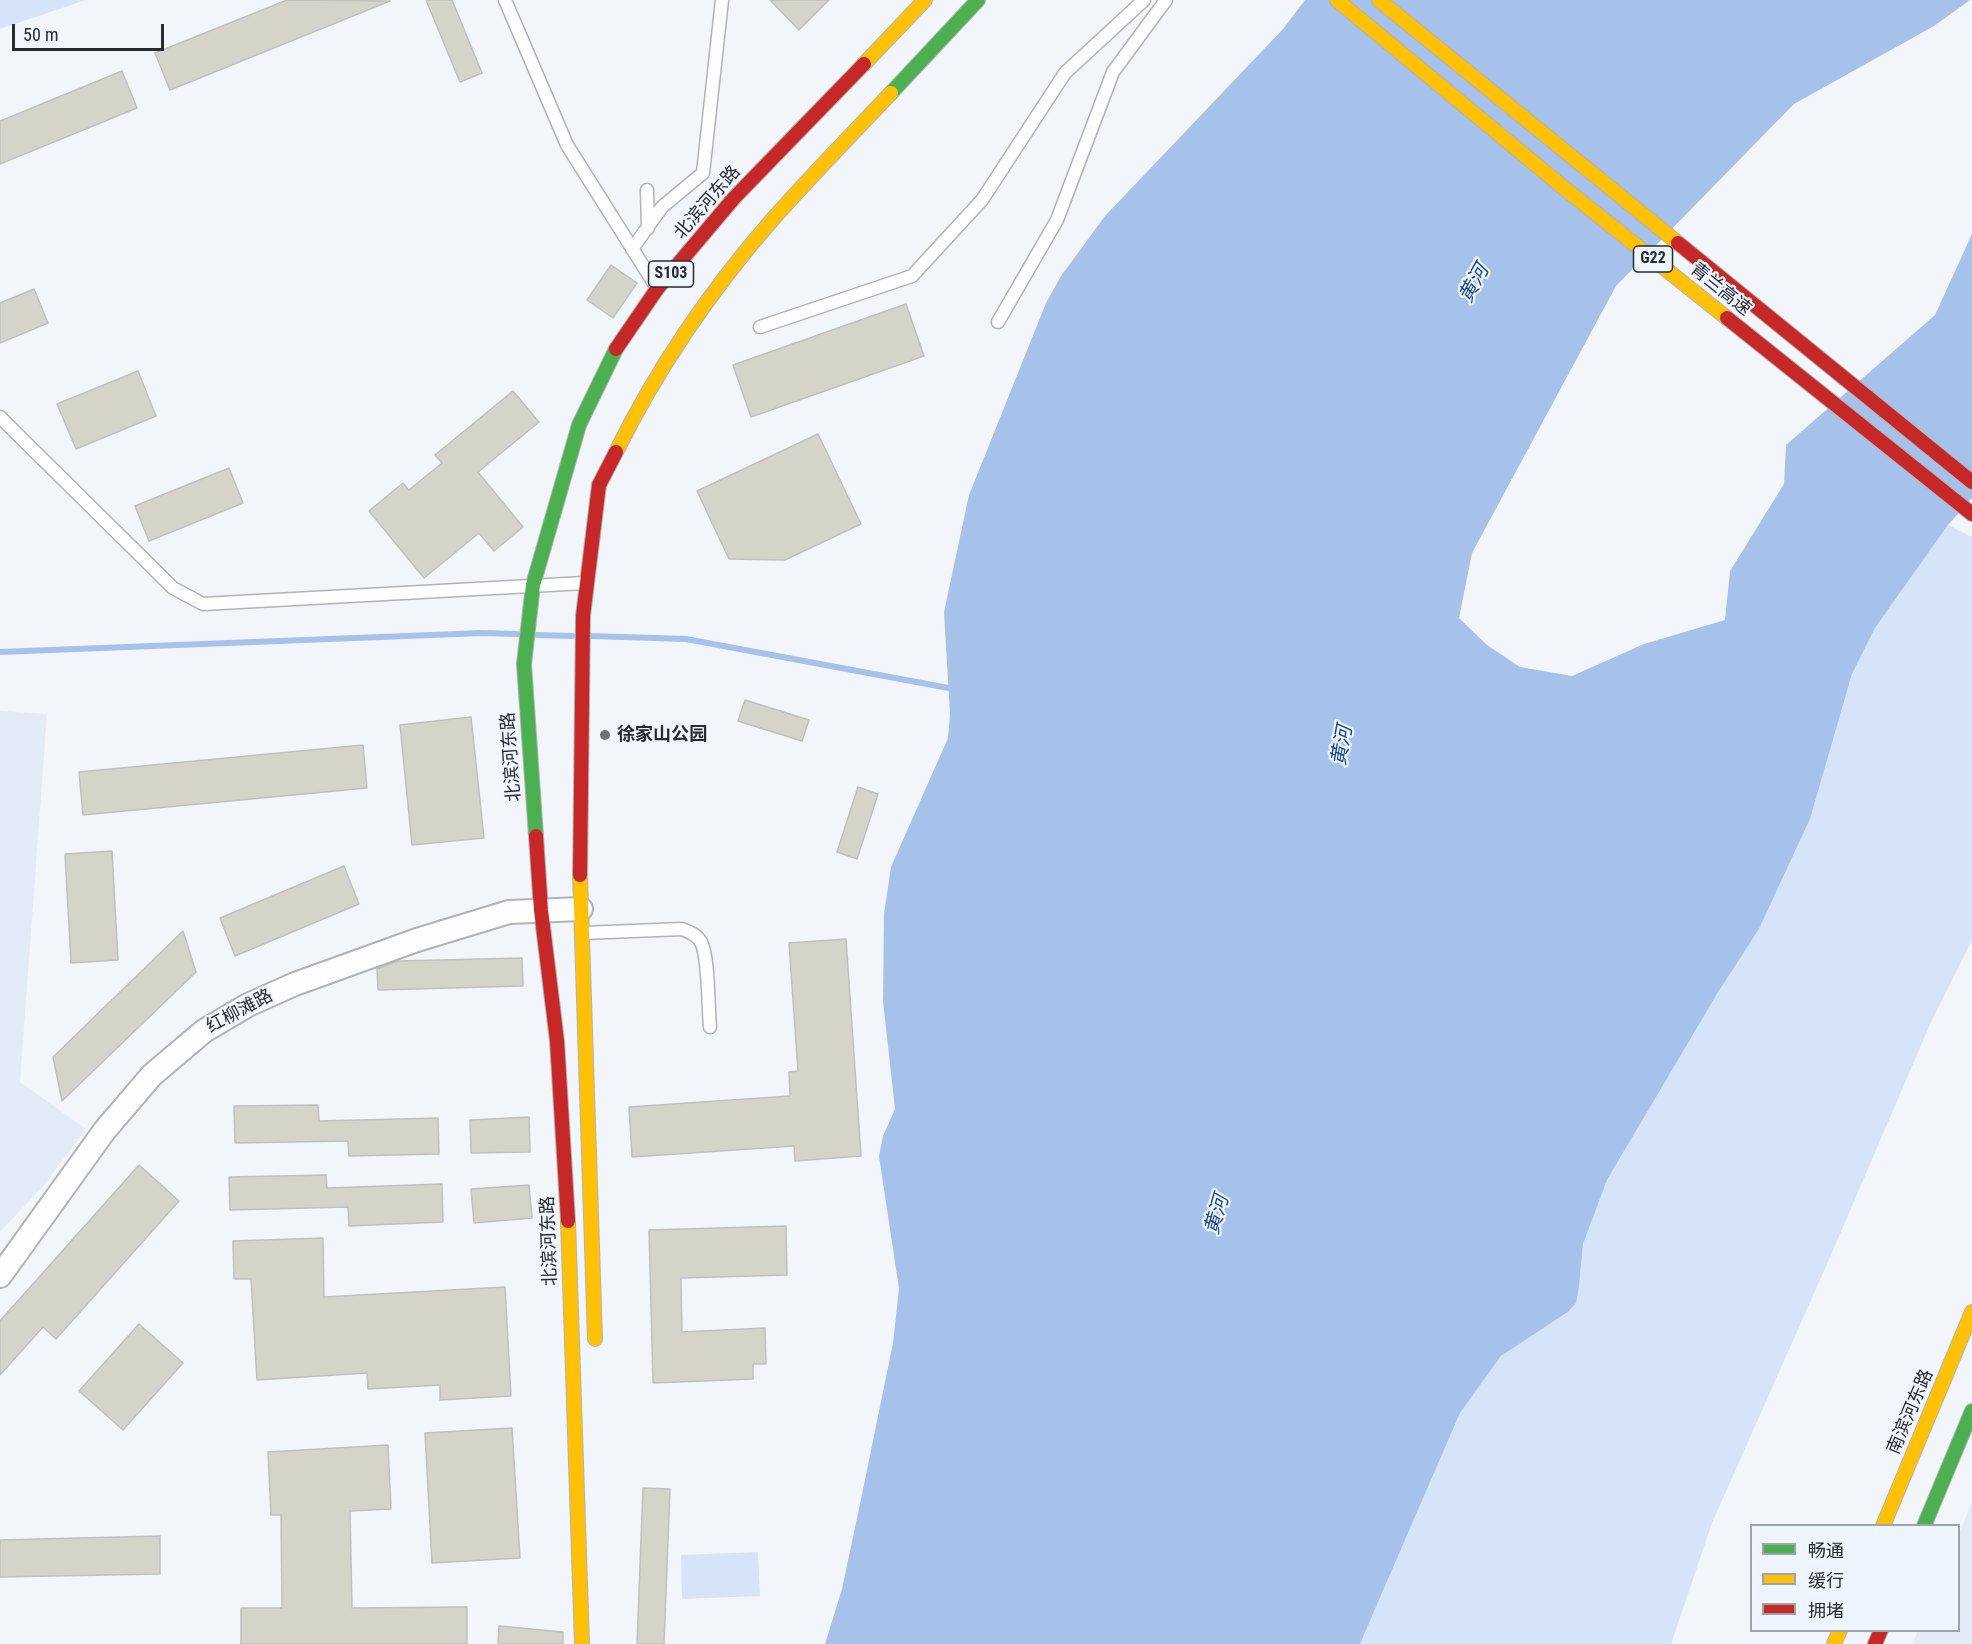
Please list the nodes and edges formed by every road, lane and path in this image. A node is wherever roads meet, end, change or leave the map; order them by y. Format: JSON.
{"nodes":[{"id":1,"x":505,"y":0,"type":"edge"},
{"id":2,"x":722,"y":0,"type":"edge"},
{"id":3,"x":925,"y":0,"type":"edge"},
{"id":4,"x":978,"y":0,"type":"edge"},
{"id":5,"x":1144,"y":0,"type":"edge"},
{"id":6,"x":1166,"y":0,"type":"edge"},
{"id":7,"x":1337,"y":0,"type":"edge"},
{"id":8,"x":1379,"y":0,"type":"edge"},
{"id":9,"x":647,"y":190,"type":"dead end"},
{"id":10,"x":648,"y":228,"type":"junction"},
{"id":11,"x":632,"y":249,"type":"junction"},
{"id":12,"x":657,"y":289,"type":"junction"},
{"id":13,"x":998,"y":322,"type":"dead end"},
{"id":14,"x":760,"y":327,"type":"dead end"},
{"id":15,"x":0,"y":417,"type":"edge"},
{"id":16,"x":1972,"y":482,"type":"edge"},
{"id":17,"x":1972,"y":514,"type":"edge"},
{"id":18,"x":585,"y":583,"type":"junction"},
{"id":19,"x":533,"y":585,"type":"junction"},
{"id":20,"x":581,"y":909,"type":"junction"},
{"id":21,"x":541,"y":910,"type":"junction"},
{"id":22,"x":582,"y":933,"type":"junction"},
{"id":23,"x":710,"y":1027,"type":"dead end"},
{"id":24,"x":0,"y":1276,"type":"edge"},
{"id":25,"x":1972,"y":1312,"type":"edge"},
{"id":26,"x":595,"y":1348,"type":"dead end"},
{"id":27,"x":1972,"y":1411,"type":"edge"},
{"id":28,"x":1884,"y":1524,"type":"edge"},
{"id":29,"x":1925,"y":1524,"type":"edge"},
{"id":30,"x":582,"y":1644,"type":"edge"}],
"edges":[{"from":1,"to":11,"type":"lane"},
{"from":2,"to":10,"type":"lane"},
{"from":3,"to":12,"type":"main road","name":"北滨河东路","number":"S103"},
{"from":4,"to":18,"type":"main road","number":"S103"},
{"from":5,"to":14,"type":"lane"},
{"from":6,"to":13,"type":"lane"},
{"from":7,"to":17,"type":"main road","name":"青兰高速","number":"G22"},
{"from":8,"to":16,"type":"main road","name":"青兰高速","number":"G22"},
{"from":9,"to":10,"type":"lane"},
{"from":10,"to":11,"type":"lane"},
{"from":11,"to":12,"type":"lane"},
{"from":12,"to":19,"type":"main road","name":"北滨河东路","number":"S103"},
{"from":15,"to":19,"type":"lane"},
{"from":18,"to":19,"type":"lane"},
{"from":18,"to":20,"type":"main road"},
{"from":19,"to":21,"type":"main road","name":"北滨河东路","number":"S103"},
{"from":20,"to":21,"type":"street","name":"红柳滩路"},
{"from":20,"to":22,"type":"main road"},
{"from":21,"to":24,"type":"street","name":"红柳滩路"},
{"from":21,"to":30,"type":"main road","name":"北滨河东路"},
{"from":22,"to":23,"type":"lane"},
{"from":22,"to":26,"type":"main road"},
{"from":25,"to":28,"type":"main road","name":"南滨河东路"},
{"from":27,"to":29,"type":"main road"}]}
